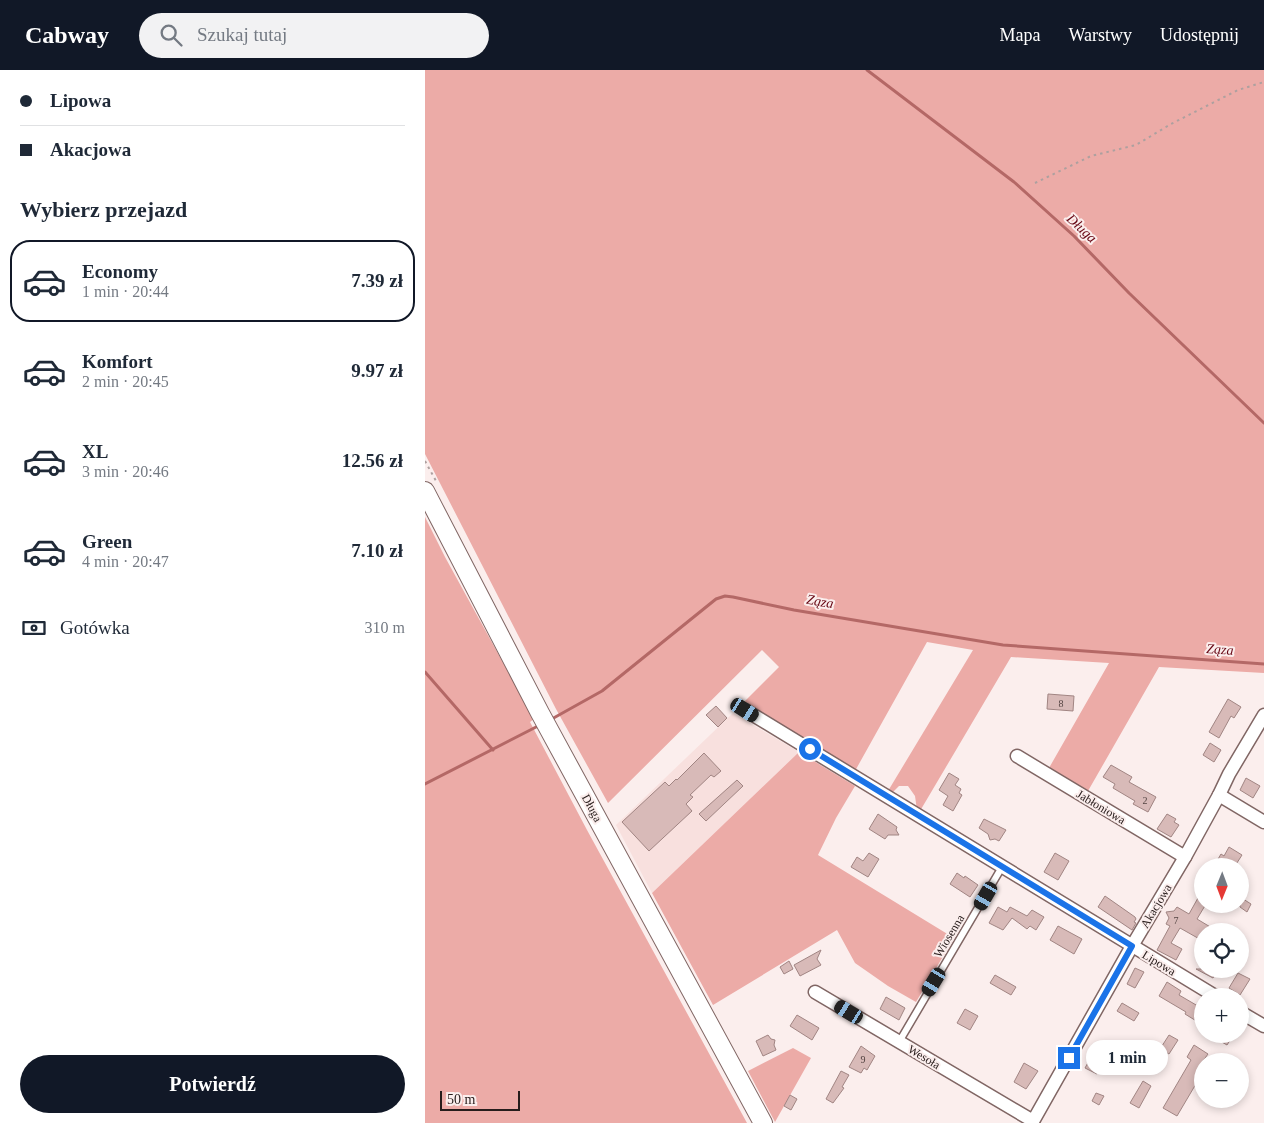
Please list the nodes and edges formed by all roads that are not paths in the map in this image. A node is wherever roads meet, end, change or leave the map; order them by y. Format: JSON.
{"nodes":[{"id":1,"x":425,"y":491,"type":"edge"},
{"id":2,"x":745,"y":710,"type":"dead end"},
{"id":3,"x":1264,"y":715,"type":"edge"},
{"id":4,"x":1017,"y":756,"type":"dead end"},
{"id":5,"x":1219,"y":795,"type":"junction"},
{"id":6,"x":1264,"y":822,"type":"edge"},
{"id":7,"x":1185,"y":857,"type":"junction"},
{"id":8,"x":1002,"y":867,"type":"junction"},
{"id":9,"x":1132,"y":946,"type":"junction"},
{"id":10,"x":1202,"y":988,"type":"edge"},
{"id":11,"x":815,"y":992,"type":"dead end"},
{"id":12,"x":1249,"y":1017,"type":"edge"},
{"id":13,"x":1264,"y":1026,"type":"edge"},
{"id":14,"x":899,"y":1042,"type":"junction"},
{"id":15,"x":1033,"y":1122,"type":"edge"},
{"id":16,"x":763,"y":1123,"type":"edge"}],
"edges":[{"from":1,"to":16,"type":"street","name":"Długa"},
{"from":2,"to":8,"type":"street","name":"Lipowa"},
{"from":3,"to":5,"type":"street","name":"Akacjowa"},
{"from":4,"to":7,"type":"street","name":"Jabłoniowa"},
{"from":5,"to":6,"type":"street"},
{"from":5,"to":7,"type":"street","name":"Akacjowa"},
{"from":7,"to":9,"type":"street","name":"Akacjowa"},
{"from":8,"to":9,"type":"street","name":"Lipowa"},
{"from":8,"to":14,"type":"lane","name":"Wiosenna"},
{"from":9,"to":10,"type":"street","name":"Lipowa"},
{"from":9,"to":15,"type":"street","name":"Akacjowa"},
{"from":11,"to":14,"type":"street","name":"Wesoła"},
{"from":12,"to":13,"type":"street"},
{"from":14,"to":15,"type":"street","name":"Wesoła"}]}
